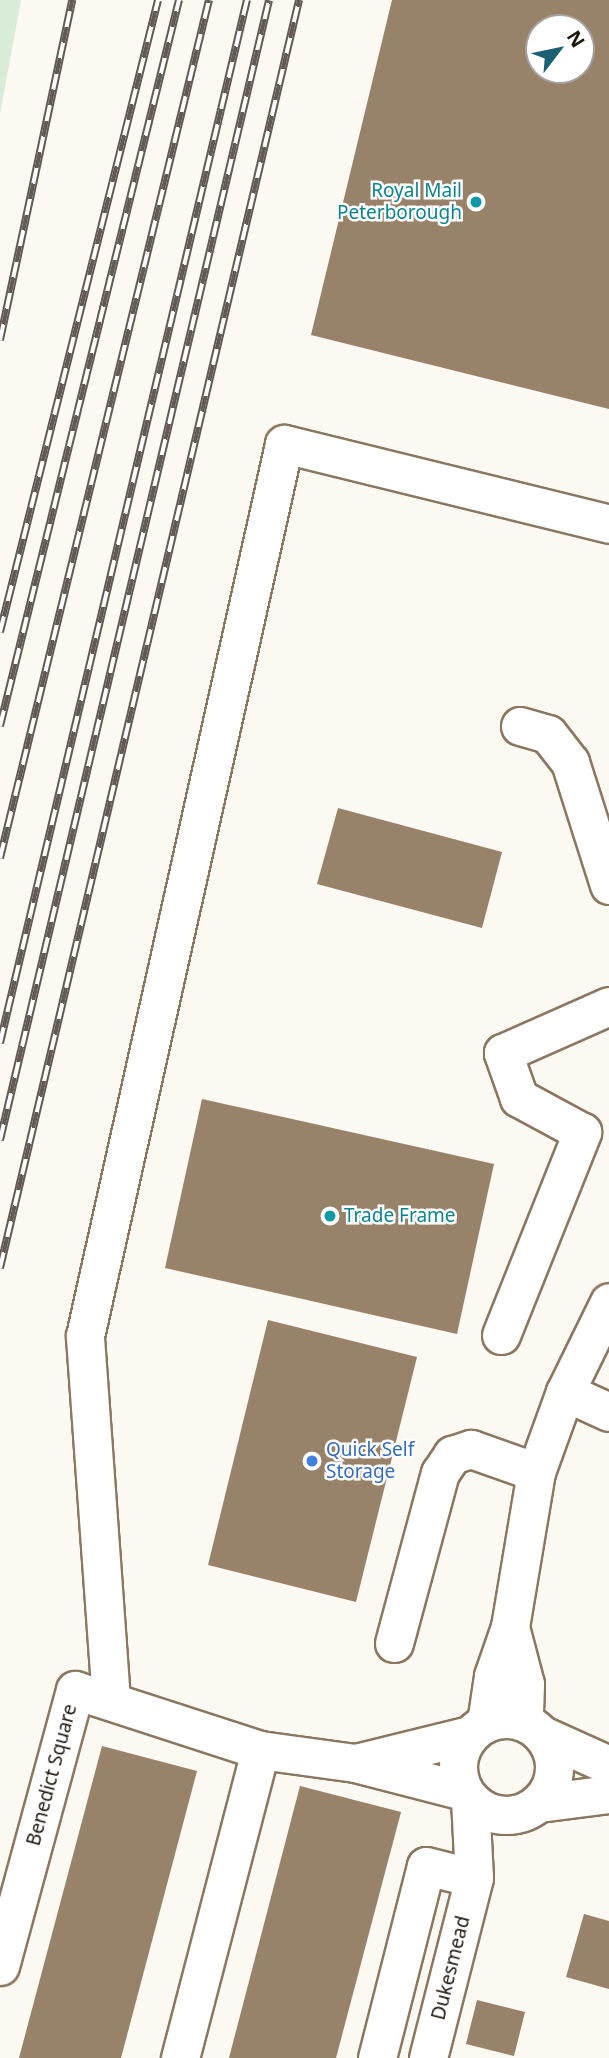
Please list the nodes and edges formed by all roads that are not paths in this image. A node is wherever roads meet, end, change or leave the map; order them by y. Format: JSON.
{"nodes":[{"id":1,"x":609,"y":524,"type":"edge"},
{"id":2,"x":520,"y":726,"type":"dead end"},
{"id":3,"x":609,"y":885,"type":"edge"},
{"id":4,"x":609,"y":1006,"type":"edge"},
{"id":5,"x":609,"y":1302,"type":"edge"},
{"id":6,"x":501,"y":1335,"type":"dead end"},
{"id":7,"x":565,"y":1392,"type":"junction"},
{"id":8,"x":609,"y":1412,"type":"edge"},
{"id":9,"x":536,"y":1472,"type":"junction"},
{"id":10,"x":510,"y":1627,"type":"junction"},
{"id":11,"x":394,"y":1643,"type":"dead end"},
{"id":12,"x":111,"y":1700,"type":"junction"},
{"id":13,"x":533,"y":1728,"type":"junction"},
{"id":14,"x":478,"y":1729,"type":"junction"},
{"id":15,"x":260,"y":1750,"type":"junction"},
{"id":16,"x":355,"y":1763,"type":"junction"},
{"id":17,"x":609,"y":1765,"type":"edge"},
{"id":18,"x":609,"y":1794,"type":"edge"},
{"id":19,"x":466,"y":1795,"type":"junction"},
{"id":20,"x":530,"y":1808,"type":"junction"},
{"id":21,"x":474,"y":1878,"type":"junction"},
{"id":22,"x":0,"y":1966,"type":"edge"},
{"id":23,"x":380,"y":2048,"type":"edge"},
{"id":24,"x":429,"y":2052,"type":"edge"},
{"id":25,"x":180,"y":2058,"type":"edge"}],
"edges":[{"from":1,"to":12,"type":"street"},
{"from":2,"to":3,"type":"street"},
{"from":4,"to":6,"type":"street"},
{"from":5,"to":7,"type":"street"},
{"from":7,"to":8,"type":"street"},
{"from":7,"to":9,"type":"street"},
{"from":9,"to":10,"type":"street"},
{"from":9,"to":11,"type":"street"},
{"from":10,"to":13,"type":"street"},
{"from":10,"to":14,"type":"street"},
{"from":12,"to":15,"type":"street","name":"Benedict Square"},
{"from":12,"to":22,"type":"street","name":"Benedict Square"},
{"from":13,"to":14,"type":"street"},
{"from":13,"to":17,"type":"street"},
{"from":13,"to":20,"type":"street"},
{"from":14,"to":16,"type":"street","name":"Benedict Square"},
{"from":14,"to":19,"type":"street"},
{"from":15,"to":16,"type":"street","name":"Benedict Square"},
{"from":15,"to":25,"type":"street"},
{"from":16,"to":19,"type":"street","name":"Benedict Square"},
{"from":18,"to":20,"type":"street"},
{"from":19,"to":20,"type":"street"},
{"from":19,"to":21,"type":"street","name":"Dukesmead"},
{"from":20,"to":21,"type":"street","name":"Dukesmead"},
{"from":21,"to":23,"type":"street"},
{"from":21,"to":24,"type":"street","name":"Dukesmead"},
{"from":23,"to":24,"type":"street"}]}
